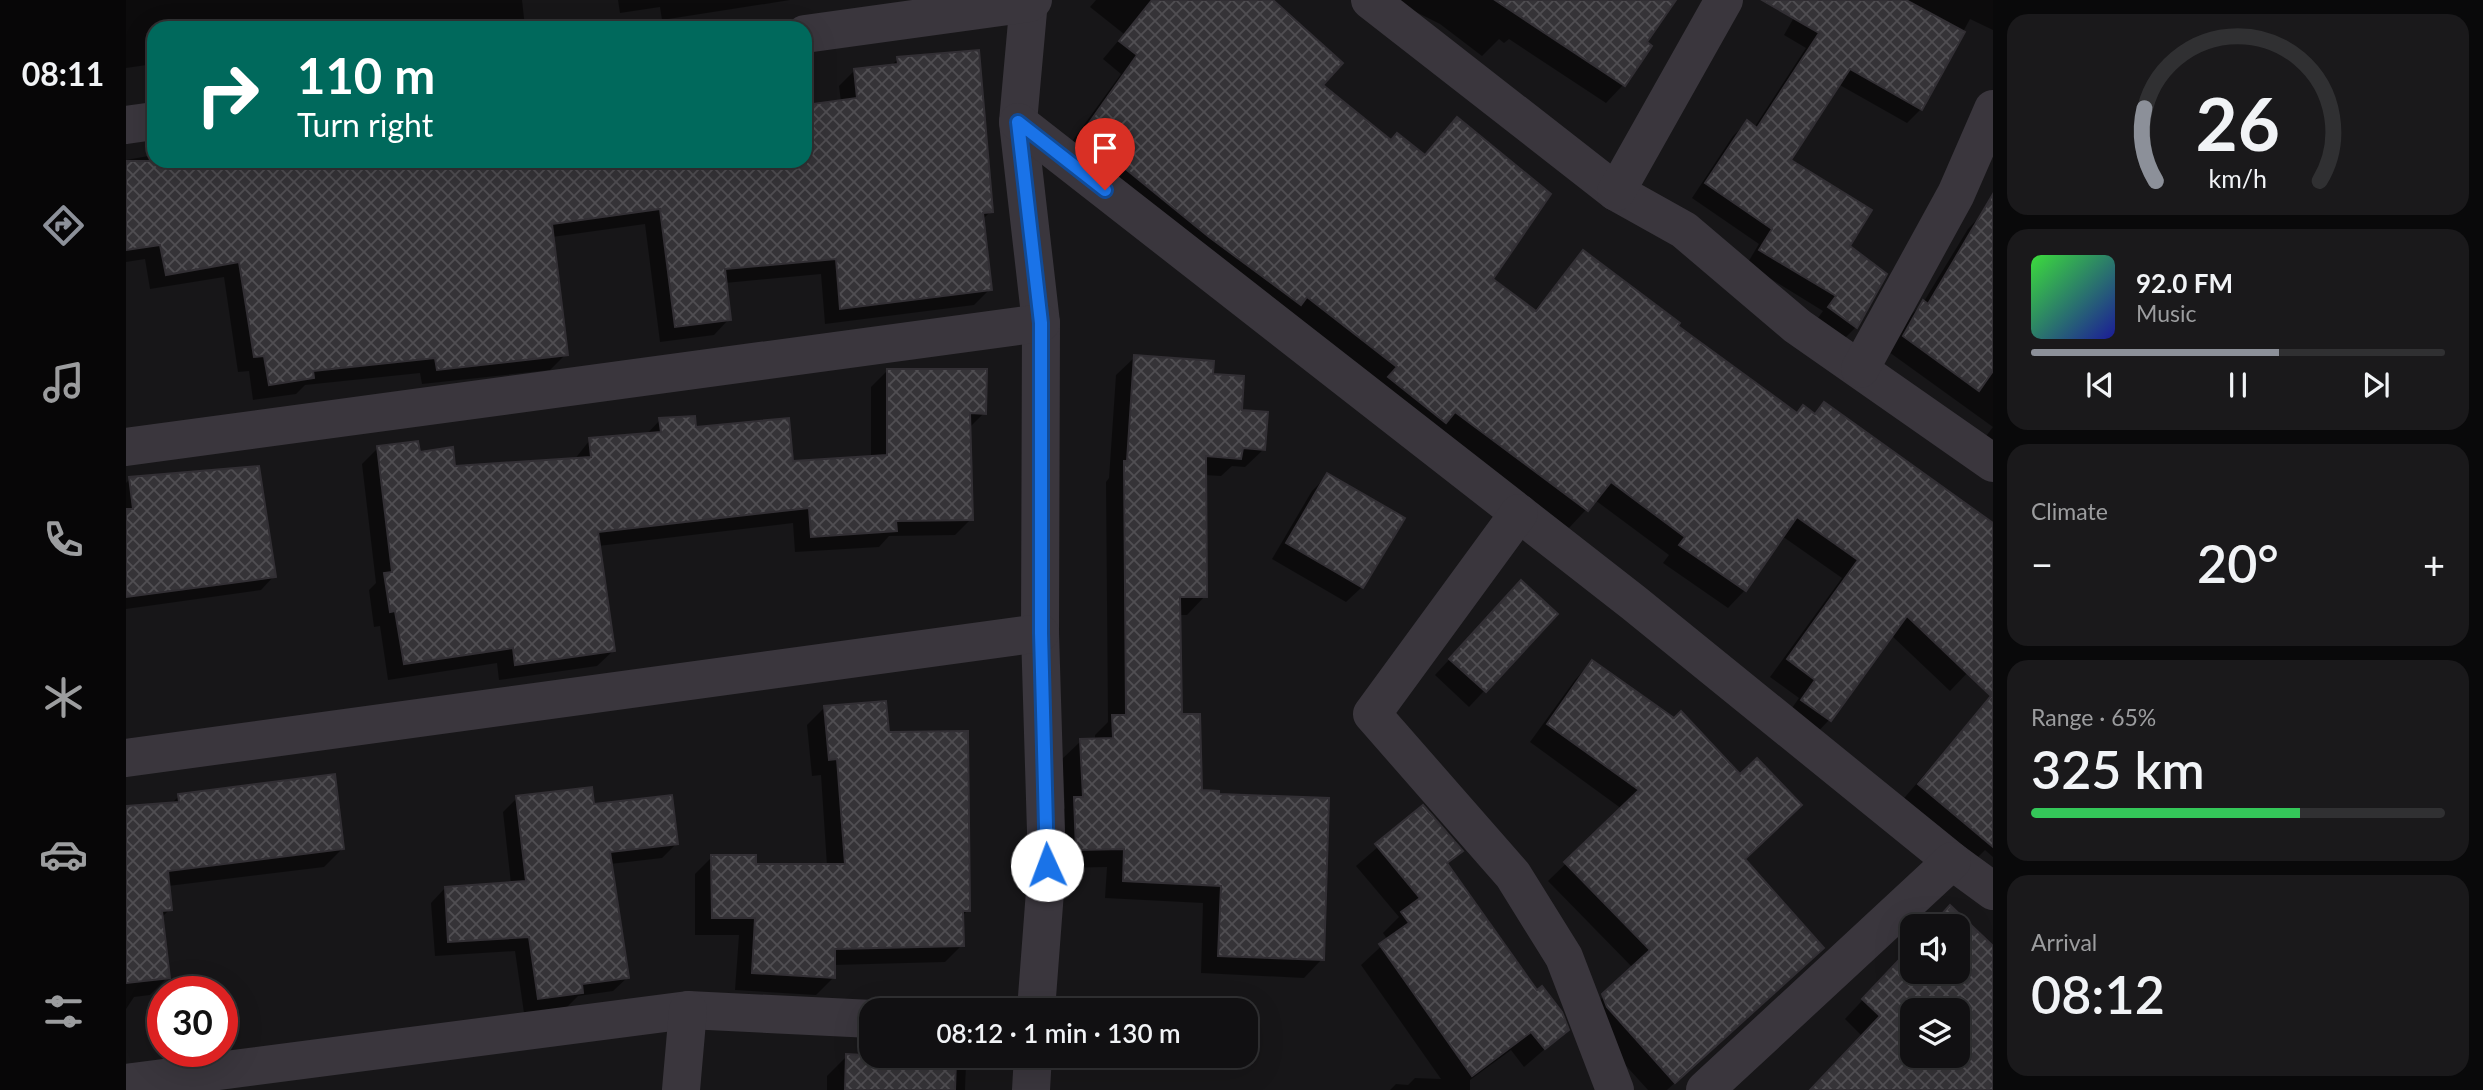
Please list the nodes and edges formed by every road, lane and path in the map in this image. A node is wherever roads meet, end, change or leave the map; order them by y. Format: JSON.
{"nodes":[{"id":1,"x":1370,"y":0,"type":"edge"},
{"id":2,"x":1724,"y":0,"type":"edge"},
{"id":3,"x":1030,"y":1,"type":"edge"},
{"id":4,"x":812,"y":33,"type":"edge"},
{"id":5,"x":1993,"y":109,"type":"edge"},
{"id":6,"x":147,"y":122,"type":"edge"},
{"id":7,"x":1018,"y":122,"type":"junction"},
{"id":8,"x":126,"y":125,"type":"edge"},
{"id":9,"x":1615,"y":192,"type":"junction"},
{"id":10,"x":1041,"y":323,"type":"junction"},
{"id":11,"x":1860,"y":369,"type":"junction"},
{"id":12,"x":126,"y":447,"type":"edge"},
{"id":13,"x":1993,"y":463,"type":"edge"},
{"id":14,"x":1518,"y":513,"type":"junction"},
{"id":15,"x":1041,"y":633,"type":"junction"},
{"id":16,"x":126,"y":758,"type":"edge"},
{"id":17,"x":1952,"y":861,"type":"junction"},
{"id":18,"x":1993,"y":891,"type":"edge"},
{"id":19,"x":1037,"y":998,"type":"edge"},
{"id":20,"x":688,"y":1010,"type":"junction"},
{"id":21,"x":859,"y":1018,"type":"edge"},
{"id":22,"x":1032,"y":1068,"type":"edge"},
{"id":23,"x":126,"y":1083,"type":"edge"},
{"id":24,"x":681,"y":1090,"type":"edge"},
{"id":25,"x":1031,"y":1090,"type":"edge"},
{"id":26,"x":1615,"y":1090,"type":"edge"},
{"id":27,"x":1705,"y":1090,"type":"edge"}],
"edges":[{"from":1,"to":9,"type":"street"},
{"from":2,"to":9,"type":"street"},
{"from":3,"to":4,"type":"street"},
{"from":3,"to":7,"type":"street"},
{"from":5,"to":11,"type":"street"},
{"from":6,"to":8,"type":"street"},
{"from":7,"to":10,"type":"street"},
{"from":7,"to":14,"type":"street"},
{"from":9,"to":11,"type":"street"},
{"from":10,"to":12,"type":"street"},
{"from":10,"to":15,"type":"street"},
{"from":11,"to":13,"type":"street"},
{"from":14,"to":17,"type":"street"},
{"from":14,"to":26,"type":"street"},
{"from":15,"to":16,"type":"street"},
{"from":15,"to":19,"type":"street"},
{"from":17,"to":18,"type":"street"},
{"from":17,"to":27,"type":"street"},
{"from":20,"to":21,"type":"street"},
{"from":20,"to":23,"type":"street"},
{"from":20,"to":24,"type":"street"},
{"from":22,"to":25,"type":"street"}]}
